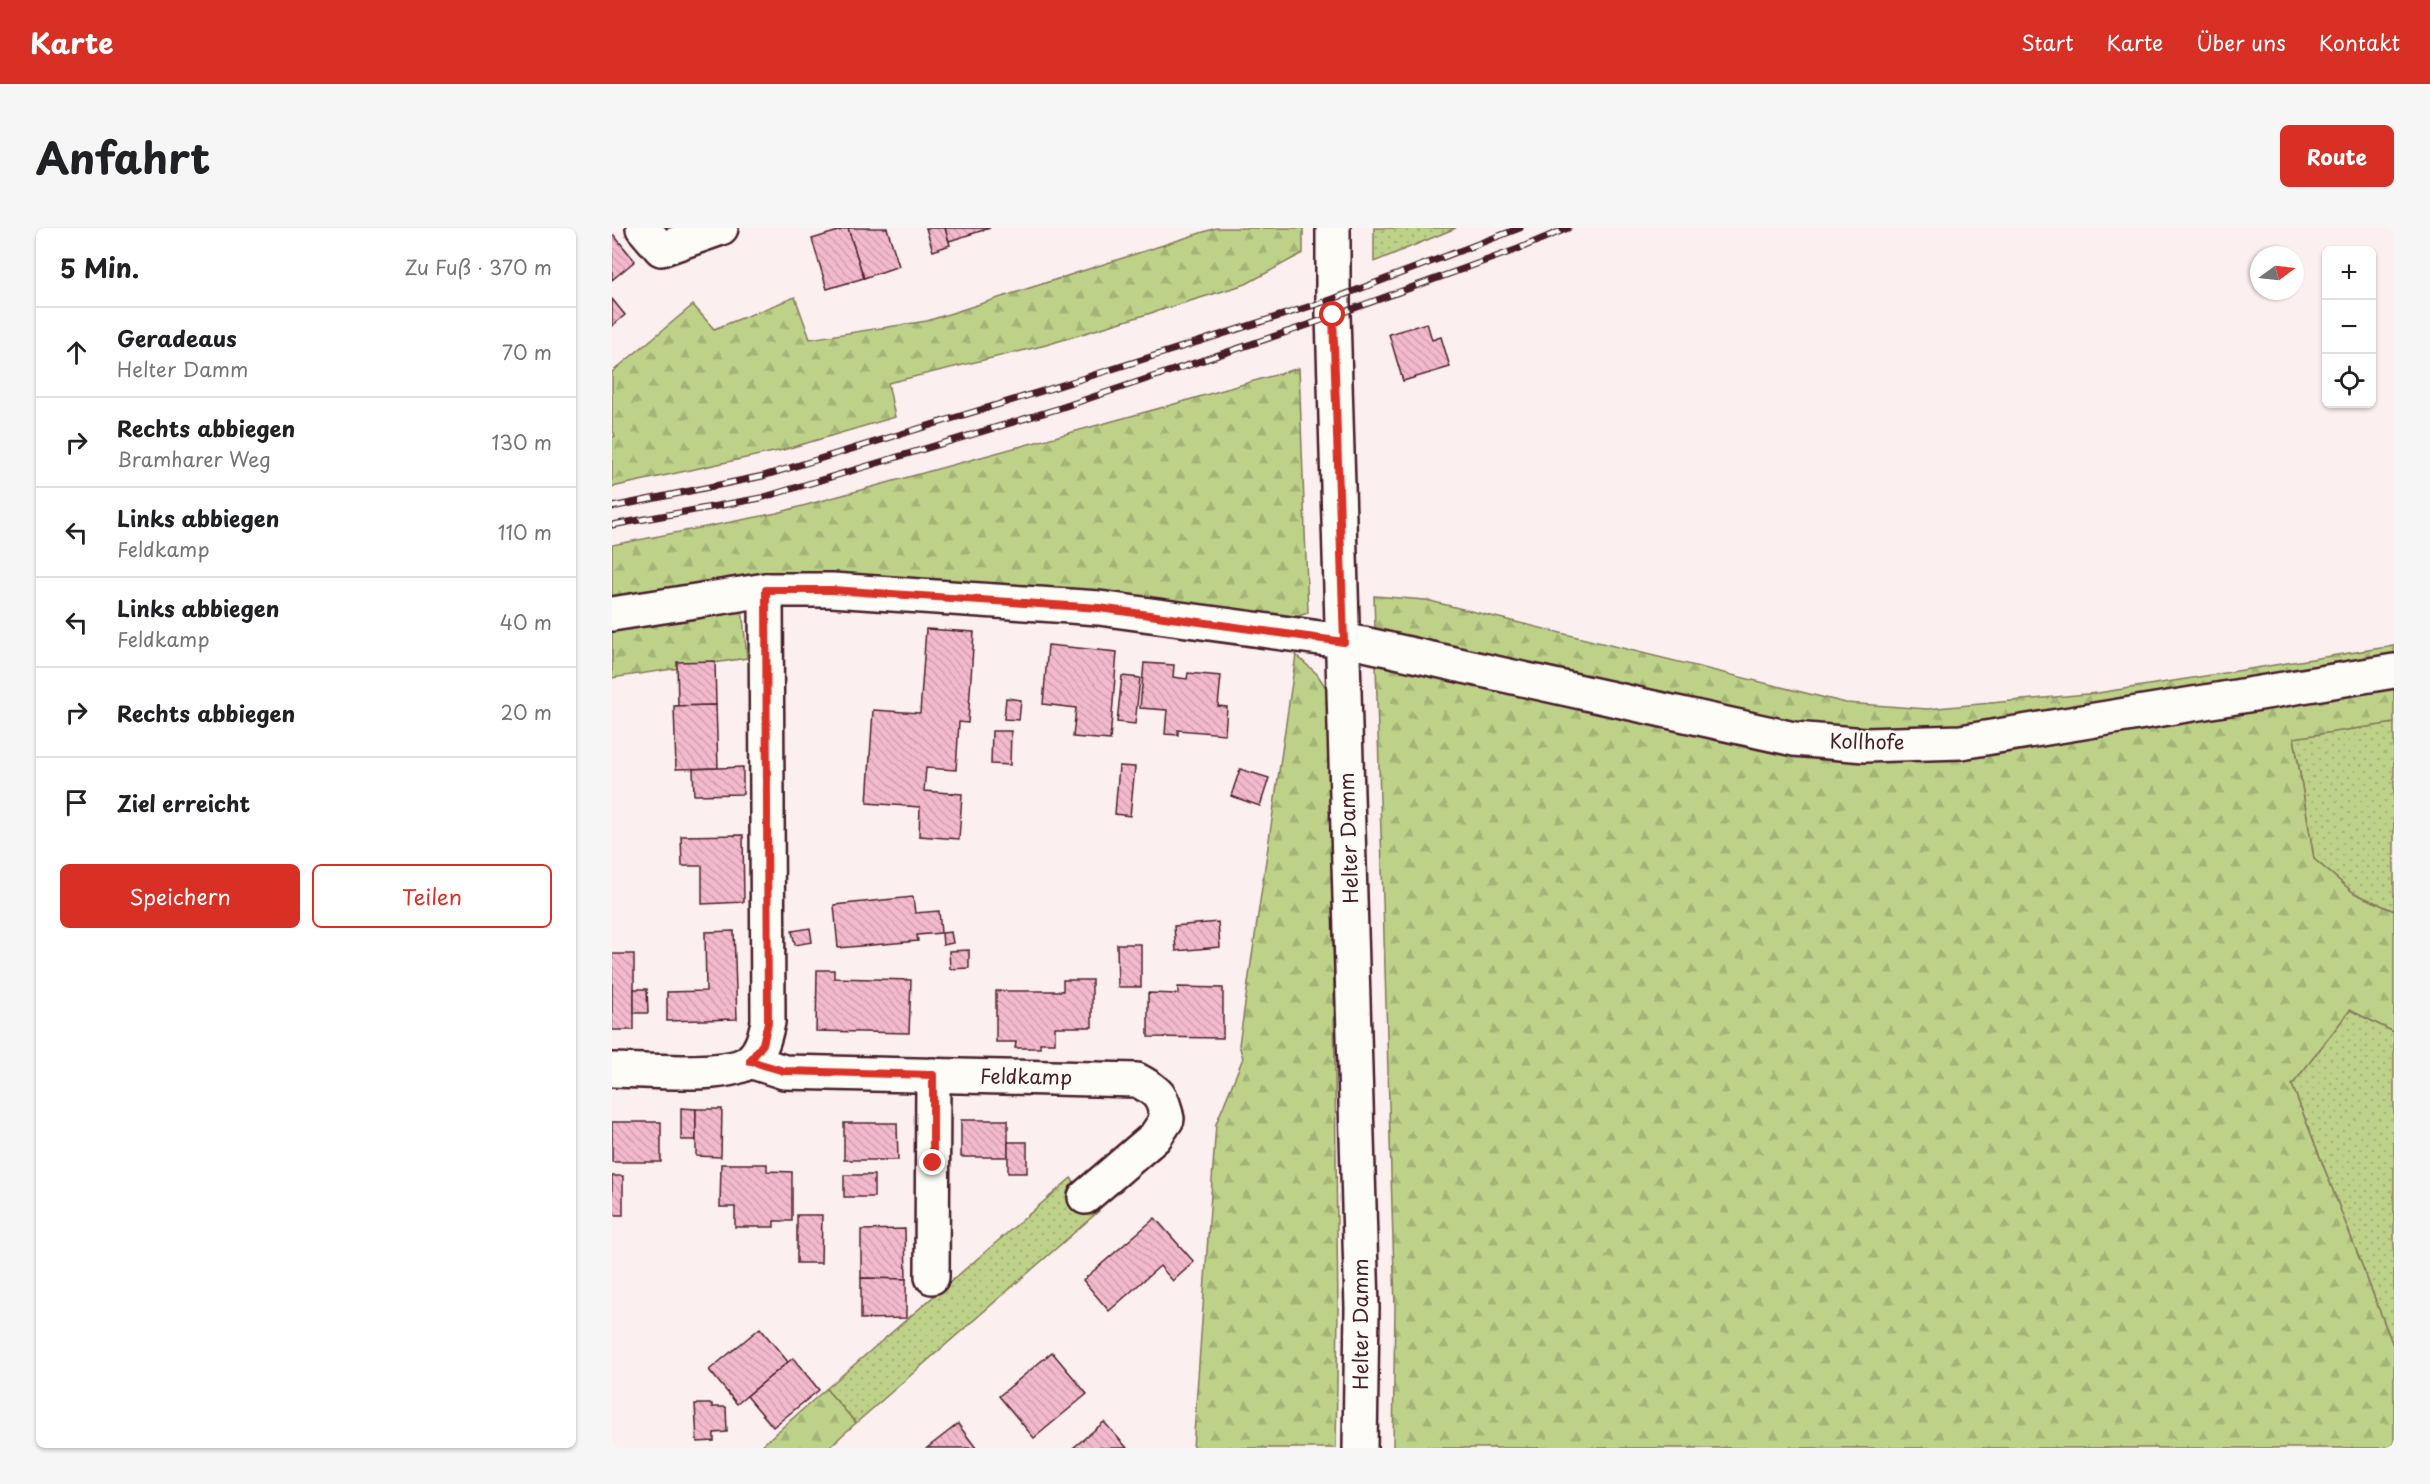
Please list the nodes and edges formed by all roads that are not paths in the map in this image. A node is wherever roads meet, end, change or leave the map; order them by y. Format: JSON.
{"nodes":[{"id":1,"x":722,"y":228,"type":"edge"},
{"id":2,"x":1333,"y":228,"type":"edge"},
{"id":3,"x":652,"y":238,"type":"edge"},
{"id":4,"x":766,"y":590,"type":"junction"},
{"id":5,"x":612,"y":614,"type":"edge"},
{"id":6,"x":1344,"y":642,"type":"junction"},
{"id":7,"x":2394,"y":671,"type":"edge"},
{"id":8,"x":750,"y":1061,"type":"junction"},
{"id":9,"x":612,"y":1070,"type":"edge"},
{"id":10,"x":933,"y":1075,"type":"junction"},
{"id":11,"x":1085,"y":1197,"type":"dead end"},
{"id":12,"x":932,"y":1277,"type":"dead end"},
{"id":13,"x":1360,"y":1448,"type":"edge"}],
"edges":[{"from":1,"to":3,"type":"street"},
{"from":2,"to":6,"type":"street","name":"Helter Damm"},
{"from":4,"to":5,"type":"street","name":"Kollhofe"},
{"from":4,"to":6,"type":"street","name":"Kollhofe"},
{"from":4,"to":8,"type":"street"},
{"from":6,"to":7,"type":"street","name":"Kollhofe"},
{"from":6,"to":13,"type":"street","name":"Helter Damm"},
{"from":8,"to":9,"type":"street"},
{"from":8,"to":10,"type":"street","name":"Feldkamp"},
{"from":10,"to":11,"type":"street","name":"Feldkamp"},
{"from":10,"to":12,"type":"street"}]}
